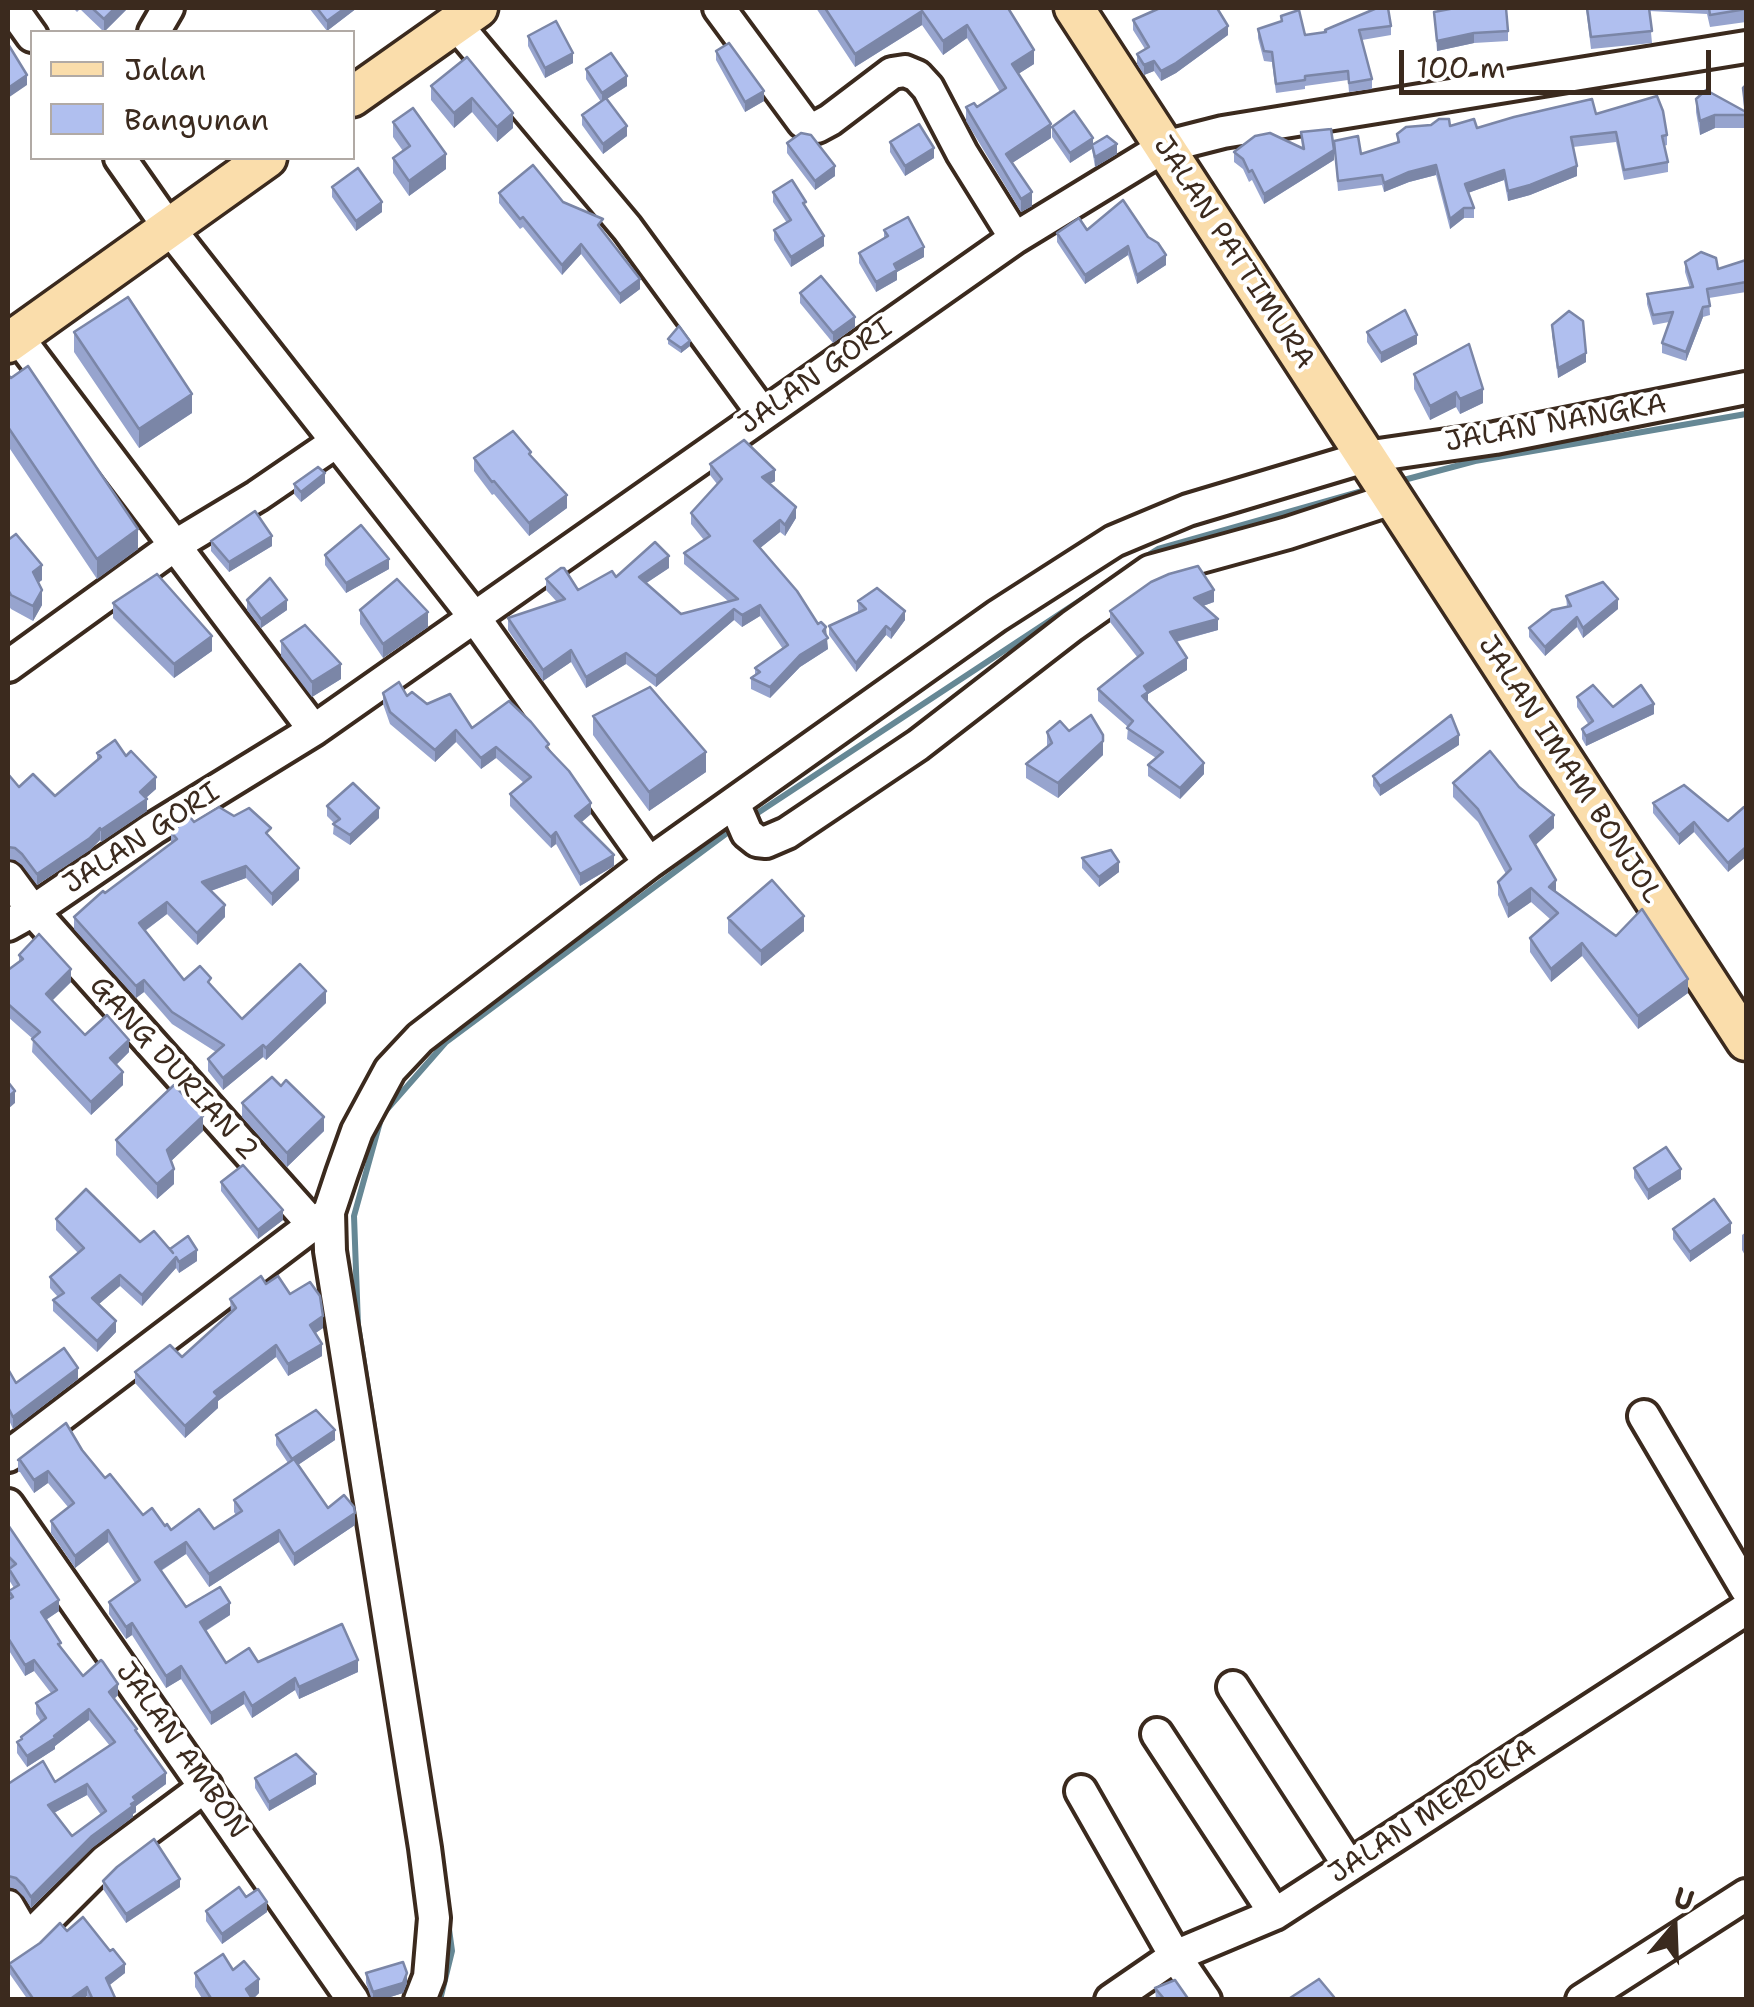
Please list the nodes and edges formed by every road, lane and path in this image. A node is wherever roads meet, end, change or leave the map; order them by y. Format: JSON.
{"nodes":[{"id":1,"x":168,"y":8,"type":"edge"},
{"id":2,"x":720,"y":8,"type":"edge"},
{"id":3,"x":1074,"y":8,"type":"edge"},
{"id":4,"x":467,"y":16,"type":"edge"},
{"id":5,"x":155,"y":30,"type":"edge"},
{"id":6,"x":1746,"y":46,"type":"edge"},
{"id":7,"x":355,"y":95,"type":"edge"},
{"id":8,"x":1164,"y":147,"type":"junction"},
{"id":9,"x":121,"y":160,"type":"edge"},
{"id":10,"x":264,"y":160,"type":"edge"},
{"id":11,"x":169,"y":228,"type":"junction"},
{"id":12,"x":1014,"y":238,"type":"junction"},
{"id":13,"x":12,"y":340,"type":"edge"},
{"id":14,"x":1746,"y":388,"type":"edge"},
{"id":15,"x":763,"y":414,"type":"junction"},
{"id":16,"x":336,"y":442,"type":"junction"},
{"id":17,"x":1366,"y":458,"type":"junction"},
{"id":18,"x":1391,"y":499,"type":"junction"},
{"id":19,"x":174,"y":546,"type":"junction"},
{"id":20,"x":475,"y":618,"type":"junction"},
{"id":21,"x":8,"y":666,"type":"edge"},
{"id":22,"x":314,"y":730,"type":"junction"},
{"id":23,"x":739,"y":816,"type":"junction"},
{"id":24,"x":649,"y":863,"type":"junction"},
{"id":25,"x":8,"y":877,"type":"edge"},
{"id":26,"x":20,"y":918,"type":"edge"},
{"id":27,"x":1746,"y":1042,"type":"edge"},
{"id":28,"x":321,"y":1219,"type":"junction"},
{"id":29,"x":1644,"y":1416,"type":"dead end"},
{"id":30,"x":8,"y":1456,"type":"edge"},
{"id":31,"x":8,"y":1505,"type":"edge"},
{"id":32,"x":1746,"y":1589,"type":"edge"},
{"id":33,"x":1746,"y":1609,"type":"edge"},
{"id":34,"x":1233,"y":1687,"type":"dead end"},
{"id":35,"x":1158,"y":1734,"type":"dead end"},
{"id":36,"x":206,"y":1786,"type":"junction"},
{"id":37,"x":1081,"y":1790,"type":"dead end"},
{"id":38,"x":1349,"y":1866,"type":"junction"},
{"id":39,"x":1746,"y":1895,"type":"edge"},
{"id":40,"x":8,"y":1906,"type":"edge"},
{"id":41,"x":1275,"y":1914,"type":"junction"},
{"id":42,"x":17,"y":1945,"type":"edge"},
{"id":43,"x":1176,"y":1956,"type":"junction"},
{"id":44,"x":1623,"y":1989,"type":"edge"},
{"id":45,"x":353,"y":2000,"type":"edge"},
{"id":46,"x":420,"y":2000,"type":"edge"},
{"id":47,"x":1111,"y":2000,"type":"edge"},
{"id":48,"x":1205,"y":2000,"type":"edge"},
{"id":49,"x":1582,"y":2000,"type":"edge"}],
"edges":[{"from":1,"to":5,"type":"street"},
{"from":2,"to":12,"type":"street"},
{"from":3,"to":8,"type":"main road","name":"JALAN PATTIMURA"},
{"from":4,"to":7,"type":"main road"},
{"from":4,"to":15,"type":"street"},
{"from":6,"to":8,"type":"street"},
{"from":8,"to":12,"type":"street","name":"JALAN GORI"},
{"from":8,"to":17,"type":"main road","name":"JALAN PATTIMURA"},
{"from":9,"to":11,"type":"street"},
{"from":10,"to":11,"type":"main road"},
{"from":11,"to":13,"type":"main road"},
{"from":11,"to":16,"type":"street"},
{"from":12,"to":15,"type":"street","name":"JALAN GORI"},
{"from":13,"to":19,"type":"street"},
{"from":14,"to":17,"type":"street","name":"JALAN NANGKA"},
{"from":15,"to":20,"type":"street","name":"JALAN GORI"},
{"from":16,"to":19,"type":"street"},
{"from":16,"to":20,"type":"street"},
{"from":17,"to":18,"type":"main road","name":"JALAN PATTIMURA"},
{"from":17,"to":23,"type":"street","name":"JALAN NANGKA"},
{"from":18,"to":23,"type":"street"},
{"from":18,"to":27,"type":"main road","name":"JALAN IMAM BONJOL"},
{"from":19,"to":21,"type":"street"},
{"from":19,"to":22,"type":"street"},
{"from":20,"to":22,"type":"street","name":"JALAN GORI"},
{"from":20,"to":24,"type":"street"},
{"from":22,"to":26,"type":"street","name":"JALAN GORI"},
{"from":23,"to":24,"type":"street","name":"JALAN NANGKA"},
{"from":24,"to":28,"type":"street","name":"JALAN NANGKA"},
{"from":25,"to":26,"type":"street","name":"GANG DURIAN 2"},
{"from":26,"to":28,"type":"street","name":"GANG DURIAN 2"},
{"from":28,"to":30,"type":"street"},
{"from":28,"to":46,"type":"street"},
{"from":29,"to":32,"type":"street"},
{"from":31,"to":36,"type":"street","name":"JALAN AMBON"},
{"from":33,"to":38,"type":"street","name":"JALAN MERDEKA"},
{"from":34,"to":38,"type":"street"},
{"from":35,"to":41,"type":"street"},
{"from":36,"to":42,"type":"street"},
{"from":36,"to":45,"type":"street","name":"JALAN AMBON"},
{"from":37,"to":43,"type":"street"},
{"from":38,"to":41,"type":"street","name":"JALAN MERDEKA"},
{"from":39,"to":44,"type":"street"},
{"from":40,"to":42,"type":"street"},
{"from":41,"to":43,"type":"street","name":"JALAN MERDEKA"},
{"from":43,"to":47,"type":"street","name":"JALAN MERDEKA"},
{"from":43,"to":48,"type":"street"},
{"from":44,"to":49,"type":"street"}]}
